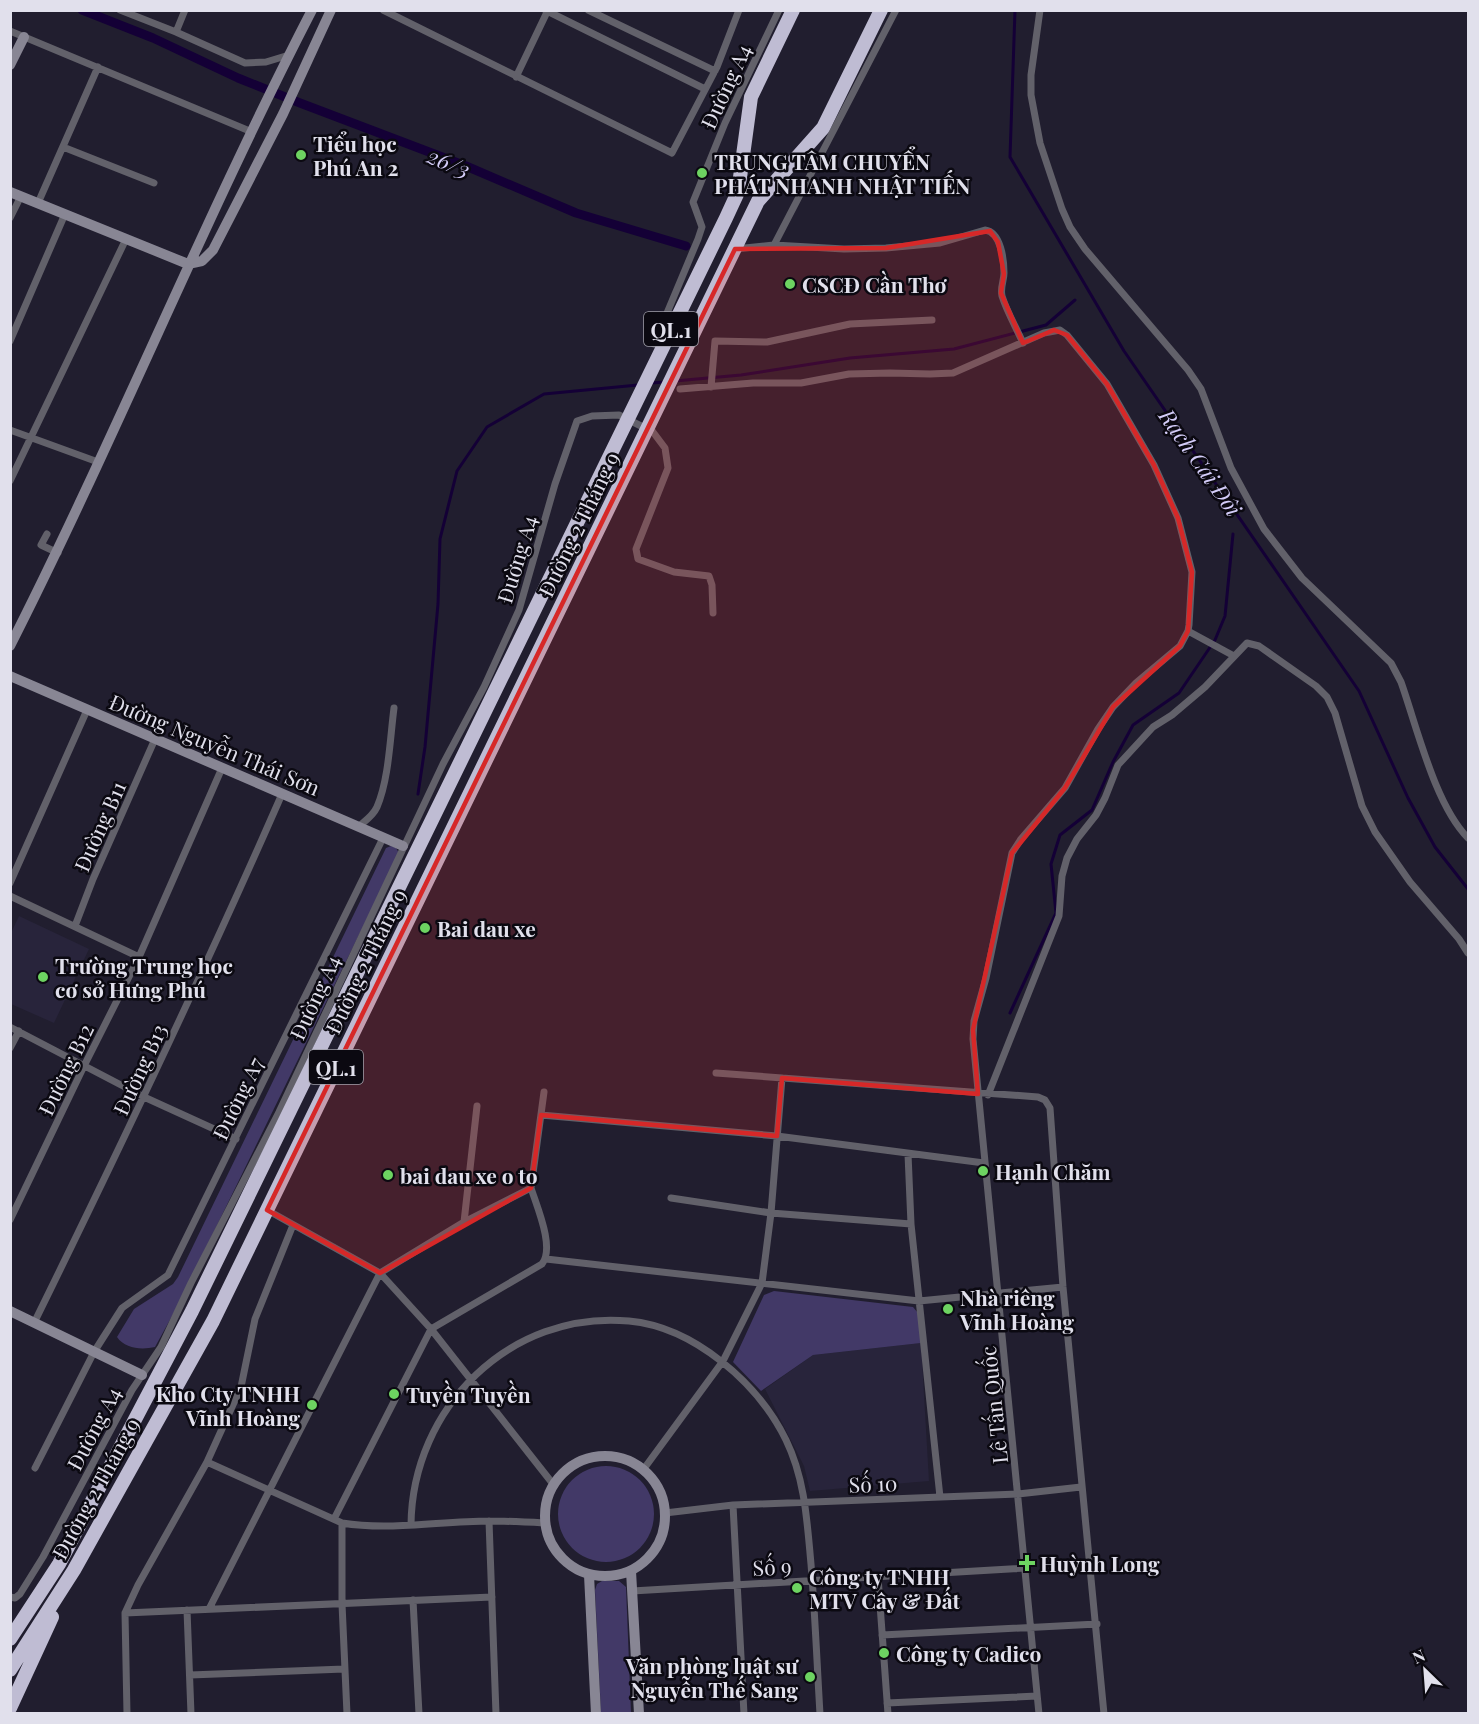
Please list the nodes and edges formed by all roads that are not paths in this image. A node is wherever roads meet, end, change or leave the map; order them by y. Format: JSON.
{"nodes":[{"id":1,"x":120,"y":10,"type":"edge"},
{"id":2,"x":185,"y":10,"type":"edge"},
{"id":3,"x":312,"y":10,"type":"edge"},
{"id":4,"x":331,"y":10,"type":"edge"},
{"id":5,"x":383,"y":10,"type":"edge"},
{"id":6,"x":588,"y":10,"type":"edge"},
{"id":7,"x":739,"y":10,"type":"edge"},
{"id":8,"x":779,"y":10,"type":"edge"},
{"id":9,"x":793,"y":10,"type":"edge"},
{"id":10,"x":881,"y":10,"type":"edge"},
{"id":11,"x":896,"y":10,"type":"edge"},
{"id":12,"x":1040,"y":10,"type":"edge"},
{"id":13,"x":547,"y":11,"type":"edge"},
{"id":14,"x":10,"y":32,"type":"edge"},
{"id":15,"x":176,"y":32,"type":"junction"},
{"id":16,"x":24,"y":37,"type":"junction"},
{"id":17,"x":289,"y":55,"type":"junction"},
{"id":18,"x":10,"y":64,"type":"edge"},
{"id":19,"x":98,"y":67,"type":"junction"},
{"id":20,"x":715,"y":71,"type":"junction"},
{"id":21,"x":516,"y":77,"type":"junction"},
{"id":22,"x":705,"y":89,"type":"junction"},
{"id":23,"x":252,"y":132,"type":"junction"},
{"id":24,"x":63,"y":147,"type":"junction"},
{"id":25,"x":154,"y":183,"type":"dead end"},
{"id":26,"x":16,"y":194,"type":"edge"},
{"id":27,"x":38,"y":203,"type":"junction"},
{"id":28,"x":65,"y":214,"type":"junction"},
{"id":29,"x":10,"y":218,"type":"edge"},
{"id":30,"x":126,"y":239,"type":"junction"},
{"id":31,"x":774,"y":245,"type":"junction"},
{"id":32,"x":734,"y":251,"type":"junction"},
{"id":33,"x":188,"y":264,"type":"junction"},
{"id":34,"x":932,"y":320,"type":"dead end"},
{"id":35,"x":1021,"y":339,"type":"junction"},
{"id":36,"x":10,"y":341,"type":"edge"},
{"id":37,"x":654,"y":344,"type":"dead end"},
{"id":38,"x":711,"y":384,"type":"junction"},
{"id":39,"x":680,"y":389,"type":"dead end"},
{"id":40,"x":10,"y":430,"type":"edge"},
{"id":41,"x":31,"y":438,"type":"junction"},
{"id":42,"x":98,"y":462,"type":"junction"},
{"id":43,"x":10,"y":481,"type":"edge"},
{"id":44,"x":47,"y":534,"type":"dead end"},
{"id":45,"x":58,"y":553,"type":"junction"},
{"id":46,"x":713,"y":613,"type":"dead end"},
{"id":47,"x":1188,"y":631,"type":"junction"},
{"id":48,"x":10,"y":646,"type":"edge"},
{"id":49,"x":1234,"y":656,"type":"junction"},
{"id":50,"x":10,"y":676,"type":"edge"},
{"id":51,"x":394,"y":708,"type":"dead end"},
{"id":52,"x":87,"y":710,"type":"junction"},
{"id":53,"x":155,"y":739,"type":"junction"},
{"id":54,"x":222,"y":768,"type":"junction"},
{"id":55,"x":282,"y":794,"type":"junction"},
{"id":56,"x":358,"y":827,"type":"junction"},
{"id":57,"x":383,"y":838,"type":"junction"},
{"id":58,"x":1468,"y":838,"type":"edge"},
{"id":59,"x":404,"y":846,"type":"junction"},
{"id":60,"x":10,"y":884,"type":"edge"},
{"id":61,"x":10,"y":896,"type":"edge"},
{"id":62,"x":75,"y":926,"type":"junction"},
{"id":63,"x":1468,"y":953,"type":"edge"},
{"id":64,"x":139,"y":957,"type":"junction"},
{"id":65,"x":10,"y":1027,"type":"edge"},
{"id":66,"x":19,"y":1031,"type":"junction"},
{"id":67,"x":10,"y":1048,"type":"edge"},
{"id":68,"x":84,"y":1066,"type":"junction"},
{"id":69,"x":716,"y":1073,"type":"dead end"},
{"id":70,"x":782,"y":1078,"type":"junction"},
{"id":71,"x":544,"y":1092,"type":"dead end"},
{"id":72,"x":978,"y":1094,"type":"junction"},
{"id":73,"x":988,"y":1095,"type":"junction"},
{"id":74,"x":144,"y":1097,"type":"junction"},
{"id":75,"x":477,"y":1106,"type":"dead end"},
{"id":76,"x":541,"y":1115,"type":"junction"},
{"id":77,"x":777,"y":1136,"type":"junction"},
{"id":78,"x":236,"y":1139,"type":"junction"},
{"id":79,"x":908,"y":1154,"type":"junction"},
{"id":80,"x":984,"y":1163,"type":"junction"},
{"id":81,"x":531,"y":1188,"type":"junction"},
{"id":82,"x":671,"y":1198,"type":"dead end"},
{"id":83,"x":267,"y":1210,"type":"junction"},
{"id":84,"x":771,"y":1213,"type":"junction"},
{"id":85,"x":12,"y":1215,"type":"edge"},
{"id":86,"x":464,"y":1222,"type":"junction"},
{"id":87,"x":911,"y":1224,"type":"junction"},
{"id":88,"x":292,"y":1225,"type":"junction"},
{"id":89,"x":546,"y":1259,"type":"junction"},
{"id":90,"x":380,"y":1273,"type":"junction"},
{"id":91,"x":762,"y":1283,"type":"junction"},
{"id":92,"x":1063,"y":1287,"type":"junction"},
{"id":93,"x":998,"y":1294,"type":"junction"},
{"id":94,"x":920,"y":1301,"type":"junction"},
{"id":95,"x":10,"y":1311,"type":"edge"},
{"id":96,"x":34,"y":1323,"type":"junction"},
{"id":97,"x":432,"y":1329,"type":"junction"},
{"id":98,"x":94,"y":1352,"type":"junction"},
{"id":99,"x":723,"y":1361,"type":"junction"},
{"id":100,"x":142,"y":1375,"type":"junction"},
{"id":101,"x":470,"y":1379,"type":"junction"},
{"id":102,"x":207,"y":1462,"type":"junction"},
{"id":103,"x":35,"y":1468,"type":"dead end"},
{"id":104,"x":644,"y":1470,"type":"junction"},
{"id":105,"x":553,"y":1484,"type":"junction"},
{"id":106,"x":1081,"y":1487,"type":"junction"},
{"id":107,"x":269,"y":1490,"type":"junction"},
{"id":108,"x":1018,"y":1494,"type":"junction"},
{"id":109,"x":940,"y":1497,"type":"junction"},
{"id":110,"x":805,"y":1501,"type":"junction"},
{"id":111,"x":733,"y":1505,"type":"junction"},
{"id":112,"x":665,"y":1514,"type":"junction"},
{"id":113,"x":334,"y":1520,"type":"junction"},
{"id":114,"x":489,"y":1521,"type":"junction"},
{"id":115,"x":342,"y":1523,"type":"junction"},
{"id":116,"x":544,"y":1523,"type":"junction"},
{"id":117,"x":411,"y":1525,"type":"junction"},
{"id":118,"x":1025,"y":1568,"type":"junction"},
{"id":119,"x":74,"y":1570,"type":"junction"},
{"id":120,"x":632,"y":1570,"type":"junction"},
{"id":121,"x":589,"y":1575,"type":"junction"},
{"id":122,"x":878,"y":1577,"type":"junction"},
{"id":123,"x":812,"y":1580,"type":"junction"},
{"id":124,"x":737,"y":1584,"type":"junction"},
{"id":125,"x":632,"y":1591,"type":"junction"},
{"id":126,"x":10,"y":1596,"type":"edge"},
{"id":127,"x":492,"y":1597,"type":"junction"},
{"id":128,"x":413,"y":1600,"type":"junction"},
{"id":129,"x":342,"y":1604,"type":"junction"},
{"id":130,"x":209,"y":1609,"type":"junction"},
{"id":131,"x":187,"y":1610,"type":"junction"},
{"id":132,"x":125,"y":1613,"type":"junction"},
{"id":133,"x":1097,"y":1624,"type":"junction"},
{"id":134,"x":1030,"y":1629,"type":"junction"},
{"id":135,"x":882,"y":1635,"type":"junction"},
{"id":136,"x":10,"y":1639,"type":"edge"},
{"id":137,"x":344,"y":1669,"type":"junction"},
{"id":138,"x":10,"y":1670,"type":"edge"},
{"id":139,"x":190,"y":1675,"type":"junction"},
{"id":140,"x":1037,"y":1696,"type":"junction"},
{"id":141,"x":887,"y":1703,"type":"junction"},
{"id":142,"x":10,"y":1708,"type":"edge"},
{"id":143,"x":127,"y":1713,"type":"edge"},
{"id":144,"x":191,"y":1713,"type":"edge"},
{"id":145,"x":347,"y":1713,"type":"edge"},
{"id":146,"x":419,"y":1713,"type":"edge"},
{"id":147,"x":496,"y":1713,"type":"edge"},
{"id":148,"x":596,"y":1713,"type":"edge"},
{"id":149,"x":639,"y":1713,"type":"edge"},
{"id":150,"x":744,"y":1713,"type":"edge"},
{"id":151,"x":820,"y":1713,"type":"edge"},
{"id":152,"x":888,"y":1713,"type":"edge"},
{"id":153,"x":1039,"y":1713,"type":"edge"},
{"id":154,"x":1104,"y":1713,"type":"edge"}],
"edges":[{"from":1,"to":15,"type":"street"},
{"from":2,"to":15,"type":"street"},
{"from":3,"to":17,"type":"street"},
{"from":4,"to":33,"type":"street"},
{"from":5,"to":21,"type":"street"},
{"from":6,"to":20,"type":"street"},
{"from":7,"to":20,"type":"street"},
{"from":8,"to":37,"type":"street","name":"Đường A4"},
{"from":9,"to":136,"type":"highway","name":"Đường 2 Tháng 9","number":"QL.1"},
{"from":10,"to":32,"type":"highway","number":"QL.1"},
{"from":11,"to":31,"type":"street"},
{"from":12,"to":58,"type":"street"},
{"from":13,"to":21,"type":"street"},
{"from":13,"to":22,"type":"street"},
{"from":14,"to":16,"type":"street"},
{"from":15,"to":17,"type":"street"},
{"from":16,"to":18,"type":"street"},
{"from":16,"to":19,"type":"street"},
{"from":17,"to":23,"type":"street"},
{"from":19,"to":23,"type":"street"},
{"from":19,"to":24,"type":"street"},
{"from":20,"to":22,"type":"street"},
{"from":21,"to":22,"type":"street"},
{"from":23,"to":33,"type":"street"},
{"from":24,"to":25,"type":"street"},
{"from":24,"to":27,"type":"street"},
{"from":26,"to":27,"type":"street"},
{"from":26,"to":29,"type":"street"},
{"from":27,"to":28,"type":"street"},
{"from":28,"to":30,"type":"street"},
{"from":28,"to":36,"type":"street"},
{"from":30,"to":33,"type":"street"},
{"from":30,"to":41,"type":"street"},
{"from":31,"to":32,"type":"street"},
{"from":31,"to":35,"type":"street"},
{"from":32,"to":83,"type":"highway","name":"Đường 2 Tháng 9","number":"QL.1"},
{"from":33,"to":42,"type":"street"},
{"from":34,"to":38,"type":"street"},
{"from":35,"to":38,"type":"street"},
{"from":35,"to":47,"type":"street"},
{"from":38,"to":39,"type":"street"},
{"from":40,"to":41,"type":"street"},
{"from":41,"to":42,"type":"street"},
{"from":41,"to":43,"type":"street"},
{"from":42,"to":45,"type":"street"},
{"from":44,"to":45,"type":"street"},
{"from":45,"to":48,"type":"street"},
{"from":46,"to":59,"type":"street","name":"Đường A4"},
{"from":47,"to":49,"type":"street"},
{"from":47,"to":72,"type":"street","name":"Lê Tấn Quốc"},
{"from":49,"to":63,"type":"street"},
{"from":49,"to":73,"type":"street"},
{"from":50,"to":52,"type":"street","name":"Đường Nguyễn Thái Sơn"},
{"from":51,"to":56,"type":"street"},
{"from":52,"to":53,"type":"street","name":"Đường Nguyễn Thái Sơn"},
{"from":52,"to":60,"type":"street"},
{"from":53,"to":54,"type":"street","name":"Đường Nguyễn Thái Sơn"},
{"from":53,"to":62,"type":"street","name":"Đường B11"},
{"from":54,"to":55,"type":"street","name":"Đường Nguyễn Thái Sơn"},
{"from":54,"to":64,"type":"street","name":"Đường B12"},
{"from":55,"to":56,"type":"street","name":"Đường Nguyễn Thái Sơn"},
{"from":55,"to":74,"type":"street","name":"Đường B13"},
{"from":56,"to":57,"type":"street","name":"Đường Nguyễn Thái Sơn"},
{"from":57,"to":59,"type":"street","name":"Đường Nguyễn Thái Sơn"},
{"from":57,"to":78,"type":"street","name":"Đường A7"},
{"from":59,"to":100,"type":"street","name":"Đường A4"},
{"from":61,"to":62,"type":"street"},
{"from":62,"to":64,"type":"street"},
{"from":64,"to":68,"type":"street","name":"Đường B12"},
{"from":65,"to":66,"type":"street"},
{"from":66,"to":67,"type":"street"},
{"from":66,"to":68,"type":"street"},
{"from":68,"to":74,"type":"street"},
{"from":68,"to":85,"type":"street","name":"Đường B12"},
{"from":69,"to":70,"type":"street"},
{"from":70,"to":72,"type":"street"},
{"from":70,"to":77,"type":"street"},
{"from":71,"to":76,"type":"street"},
{"from":72,"to":73,"type":"street"},
{"from":72,"to":80,"type":"street","name":"Lê Tấn Quốc"},
{"from":73,"to":92,"type":"street"},
{"from":74,"to":78,"type":"street"},
{"from":74,"to":96,"type":"street","name":"Đường B13"},
{"from":75,"to":86,"type":"street"},
{"from":76,"to":77,"type":"street"},
{"from":76,"to":81,"type":"street"},
{"from":77,"to":79,"type":"street"},
{"from":77,"to":84,"type":"street"},
{"from":78,"to":98,"type":"street","name":"Đường A7"},
{"from":79,"to":80,"type":"street"},
{"from":79,"to":87,"type":"street"},
{"from":80,"to":93,"type":"street","name":"Lê Tấn Quốc"},
{"from":81,"to":86,"type":"street"},
{"from":81,"to":89,"type":"street"},
{"from":82,"to":84,"type":"street"},
{"from":83,"to":88,"type":"street"},
{"from":83,"to":119,"type":"highway","name":"Đường 2 Tháng 9","number":"QL.1"},
{"from":84,"to":87,"type":"street"},
{"from":84,"to":91,"type":"street"},
{"from":86,"to":90,"type":"street"},
{"from":87,"to":94,"type":"street"},
{"from":88,"to":90,"type":"street"},
{"from":88,"to":102,"type":"street"},
{"from":89,"to":91,"type":"street"},
{"from":89,"to":97,"type":"street"},
{"from":90,"to":97,"type":"street"},
{"from":90,"to":107,"type":"street"},
{"from":91,"to":94,"type":"street"},
{"from":91,"to":99,"type":"street"},
{"from":92,"to":93,"type":"street"},
{"from":92,"to":106,"type":"street"},
{"from":93,"to":94,"type":"street"},
{"from":93,"to":108,"type":"street","name":"Lê Tấn Quốc"},
{"from":94,"to":109,"type":"street"},
{"from":95,"to":96,"type":"street"},
{"from":96,"to":98,"type":"street"},
{"from":97,"to":101,"type":"street"},
{"from":97,"to":113,"type":"street"},
{"from":98,"to":100,"type":"street"},
{"from":98,"to":103,"type":"street","name":"Đường A7"},
{"from":99,"to":101,"type":"street"},
{"from":99,"to":104,"type":"street"},
{"from":99,"to":110,"type":"street"},
{"from":100,"to":126,"type":"street","name":"Đường A4"},
{"from":101,"to":105,"type":"street"},
{"from":101,"to":117,"type":"street"},
{"from":102,"to":107,"type":"street"},
{"from":102,"to":132,"type":"street"},
{"from":104,"to":105,"type":"street"},
{"from":104,"to":112,"type":"street"},
{"from":105,"to":116,"type":"street"},
{"from":106,"to":108,"type":"street","name":"Số 10"},
{"from":106,"to":133,"type":"street"},
{"from":107,"to":113,"type":"street"},
{"from":107,"to":130,"type":"street"},
{"from":108,"to":109,"type":"street","name":"Số 10"},
{"from":108,"to":118,"type":"street","name":"Lê Tấn Quốc"},
{"from":109,"to":110,"type":"street","name":"Số 10"},
{"from":110,"to":111,"type":"street","name":"Số 10"},
{"from":110,"to":123,"type":"street"},
{"from":111,"to":112,"type":"street","name":"Số 10"},
{"from":111,"to":124,"type":"street"},
{"from":112,"to":120,"type":"street"},
{"from":113,"to":115,"type":"street"},
{"from":114,"to":116,"type":"street"},
{"from":114,"to":117,"type":"street"},
{"from":114,"to":127,"type":"street"},
{"from":115,"to":117,"type":"street"},
{"from":115,"to":129,"type":"street"},
{"from":116,"to":121,"type":"street"},
{"from":118,"to":122,"type":"street","name":"Số 9"},
{"from":118,"to":134,"type":"street","name":"Lê Tấn Quốc"},
{"from":119,"to":138,"type":"highway","name":"Đường 2 Tháng 9","number":"QL.1"},
{"from":119,"to":142,"type":"highway"},
{"from":120,"to":121,"type":"street"},
{"from":120,"to":125,"type":"street"},
{"from":121,"to":148,"type":"street"},
{"from":122,"to":123,"type":"street","name":"Số 9"},
{"from":122,"to":135,"type":"street"},
{"from":123,"to":124,"type":"street","name":"Số 9"},
{"from":123,"to":151,"type":"street"},
{"from":124,"to":125,"type":"street","name":"Số 9"},
{"from":124,"to":150,"type":"street"},
{"from":125,"to":149,"type":"street"},
{"from":127,"to":128,"type":"street"},
{"from":127,"to":147,"type":"street"},
{"from":128,"to":129,"type":"street"},
{"from":128,"to":146,"type":"street"},
{"from":129,"to":130,"type":"street"},
{"from":129,"to":137,"type":"street"},
{"from":130,"to":131,"type":"street"},
{"from":131,"to":132,"type":"street"},
{"from":131,"to":139,"type":"street"},
{"from":132,"to":143,"type":"street"},
{"from":133,"to":134,"type":"street"},
{"from":133,"to":154,"type":"street"},
{"from":134,"to":135,"type":"street"},
{"from":134,"to":140,"type":"street","name":"Lê Tấn Quốc"},
{"from":135,"to":141,"type":"street"},
{"from":137,"to":139,"type":"street"},
{"from":137,"to":145,"type":"street"},
{"from":139,"to":144,"type":"street"},
{"from":140,"to":141,"type":"street"},
{"from":140,"to":153,"type":"street","name":"Lê Tấn Quốc"},
{"from":141,"to":152,"type":"street"}]}
